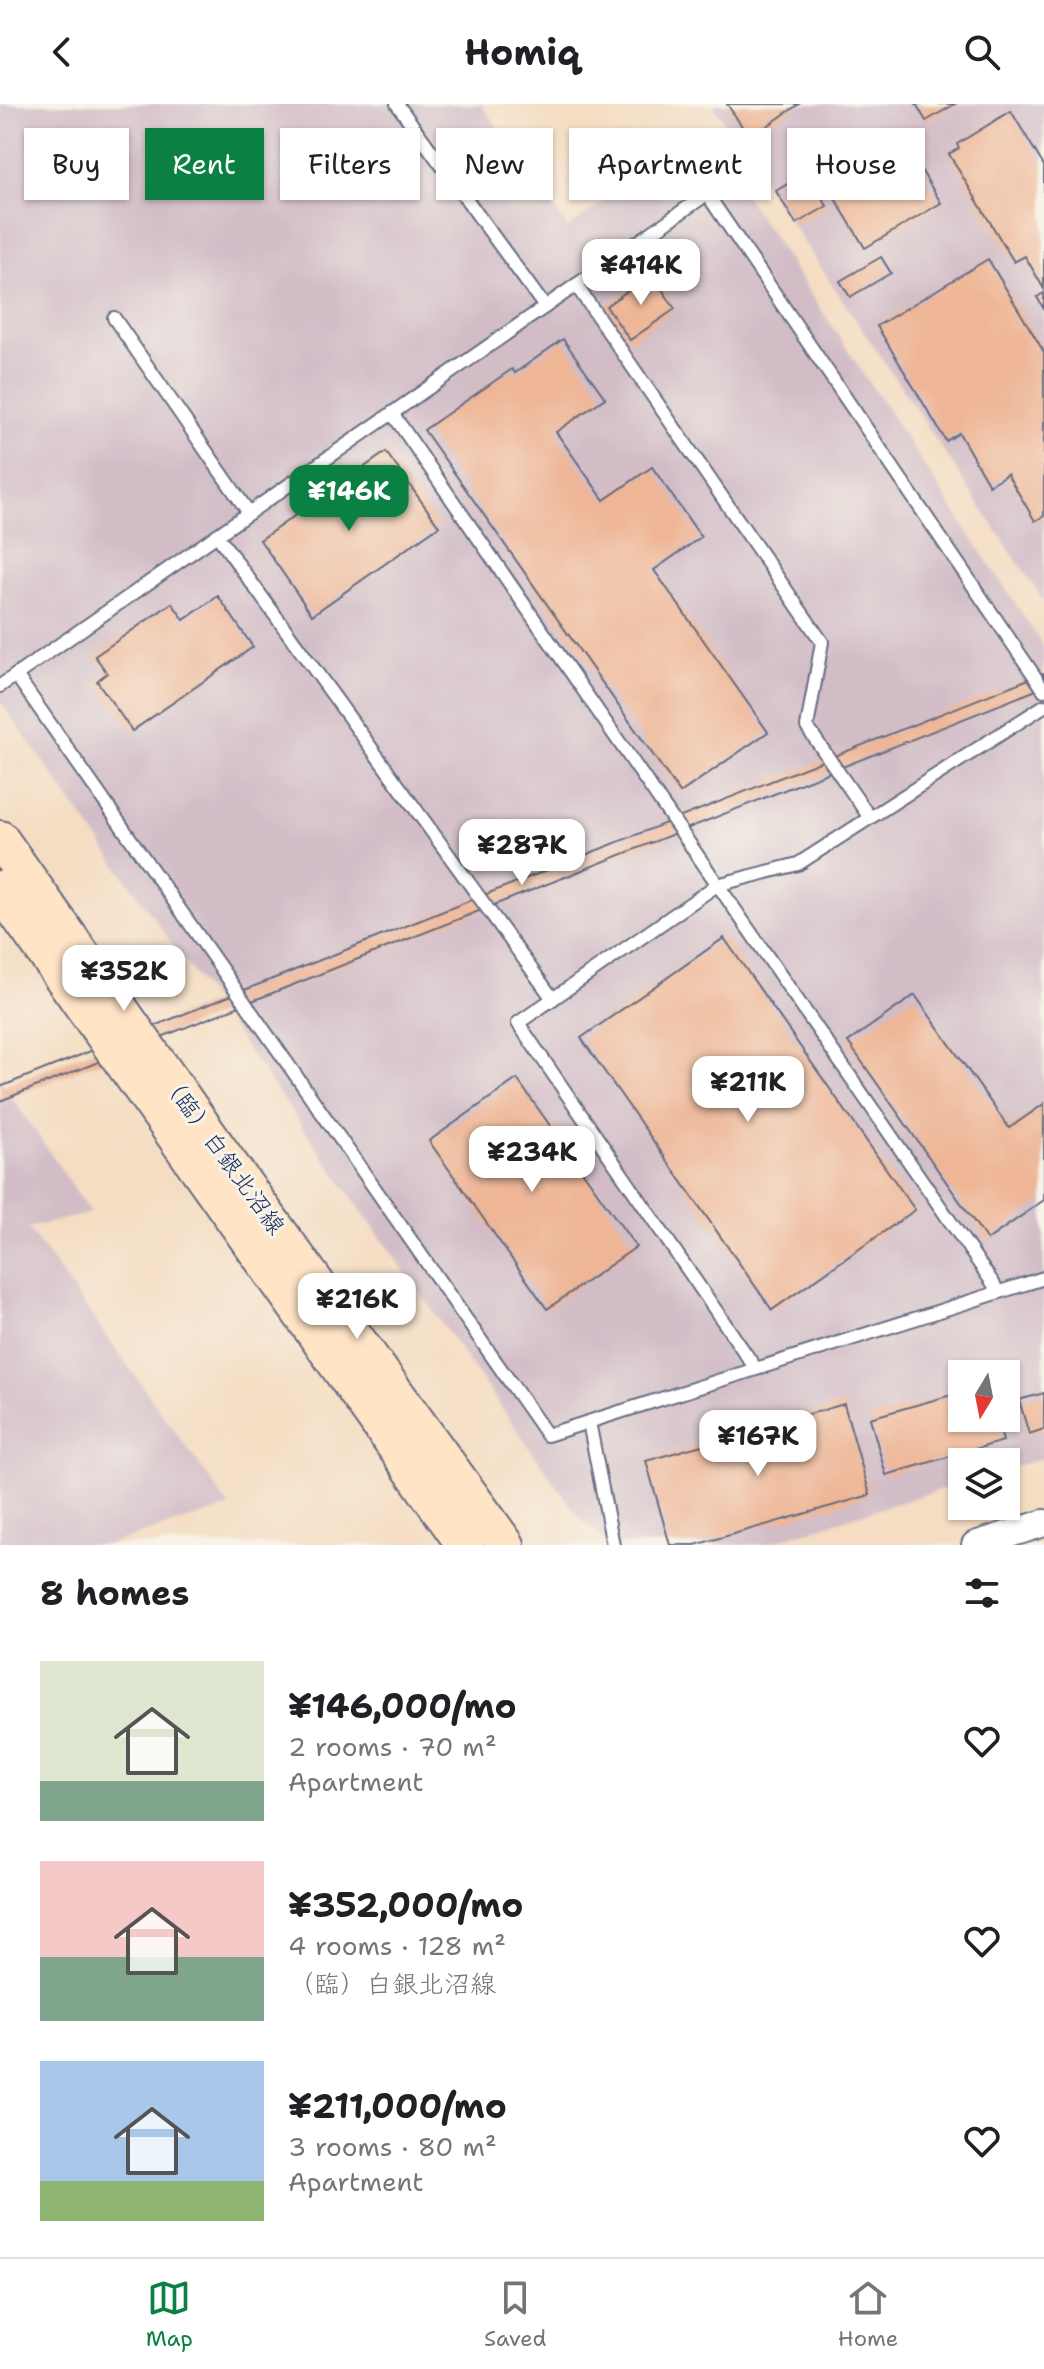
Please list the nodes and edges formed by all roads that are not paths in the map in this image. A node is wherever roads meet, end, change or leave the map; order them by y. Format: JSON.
{"nodes":[{"id":1,"x":397,"y":104,"type":"edge"},
{"id":2,"x":576,"y":285,"type":"junction"},
{"id":3,"x":545,"y":307,"type":"junction"},
{"id":4,"x":114,"y":318,"type":"dead end"},
{"id":5,"x":392,"y":413,"type":"junction"},
{"id":6,"x":249,"y":513,"type":"junction"},
{"id":7,"x":217,"y":535,"type":"junction"},
{"id":8,"x":16,"y":675,"type":"junction"},
{"id":9,"x":0,"y":686,"type":"edge"},
{"id":10,"x":1044,"y":690,"type":"edge"},
{"id":11,"x":1044,"y":706,"type":"edge"},
{"id":12,"x":870,"y":818,"type":"junction"},
{"id":13,"x":0,"y":839,"type":"edge"},
{"id":14,"x":717,"y":885,"type":"junction"},
{"id":15,"x":0,"y":889,"type":"edge"},
{"id":16,"x":553,"y":999,"type":"junction"},
{"id":17,"x":213,"y":1165,"type":"junction"},
{"id":18,"x":1044,"y":1278,"type":"edge"},
{"id":19,"x":999,"y":1292,"type":"junction"},
{"id":20,"x":756,"y":1369,"type":"junction"},
{"id":21,"x":589,"y":1422,"type":"junction"},
{"id":22,"x":1044,"y":1523,"type":"edge"},
{"id":23,"x":465,"y":1545,"type":"edge"},
{"id":24,"x":506,"y":1545,"type":"edge"},
{"id":25,"x":613,"y":1545,"type":"edge"},
{"id":26,"x":975,"y":1545,"type":"edge"}],
"edges":[{"from":1,"to":3,"type":"lane"},
{"from":2,"to":3,"type":"lane"},
{"from":2,"to":10,"type":"lane"},
{"from":2,"to":12,"type":"lane"},
{"from":3,"to":5,"type":"lane"},
{"from":4,"to":6,"type":"lane"},
{"from":5,"to":6,"type":"lane"},
{"from":5,"to":14,"type":"lane"},
{"from":6,"to":7,"type":"lane"},
{"from":7,"to":8,"type":"lane"},
{"from":7,"to":16,"type":"lane"},
{"from":8,"to":9,"type":"lane"},
{"from":8,"to":21,"type":"lane"},
{"from":11,"to":12,"type":"lane"},
{"from":12,"to":14,"type":"lane"},
{"from":13,"to":17,"type":"street","name":"（臨）白銀北沼線"},
{"from":14,"to":16,"type":"lane"},
{"from":14,"to":19,"type":"lane"},
{"from":15,"to":17,"type":"street","name":"（臨）白銀北沼線"},
{"from":16,"to":20,"type":"lane"},
{"from":17,"to":23,"type":"street","name":"（臨）白銀北沼線"},
{"from":17,"to":24,"type":"street","name":"（臨）白銀北沼線"},
{"from":18,"to":19,"type":"lane"},
{"from":19,"to":20,"type":"lane"},
{"from":20,"to":21,"type":"lane"},
{"from":21,"to":25,"type":"lane"},
{"from":22,"to":26,"type":"street"}]}
